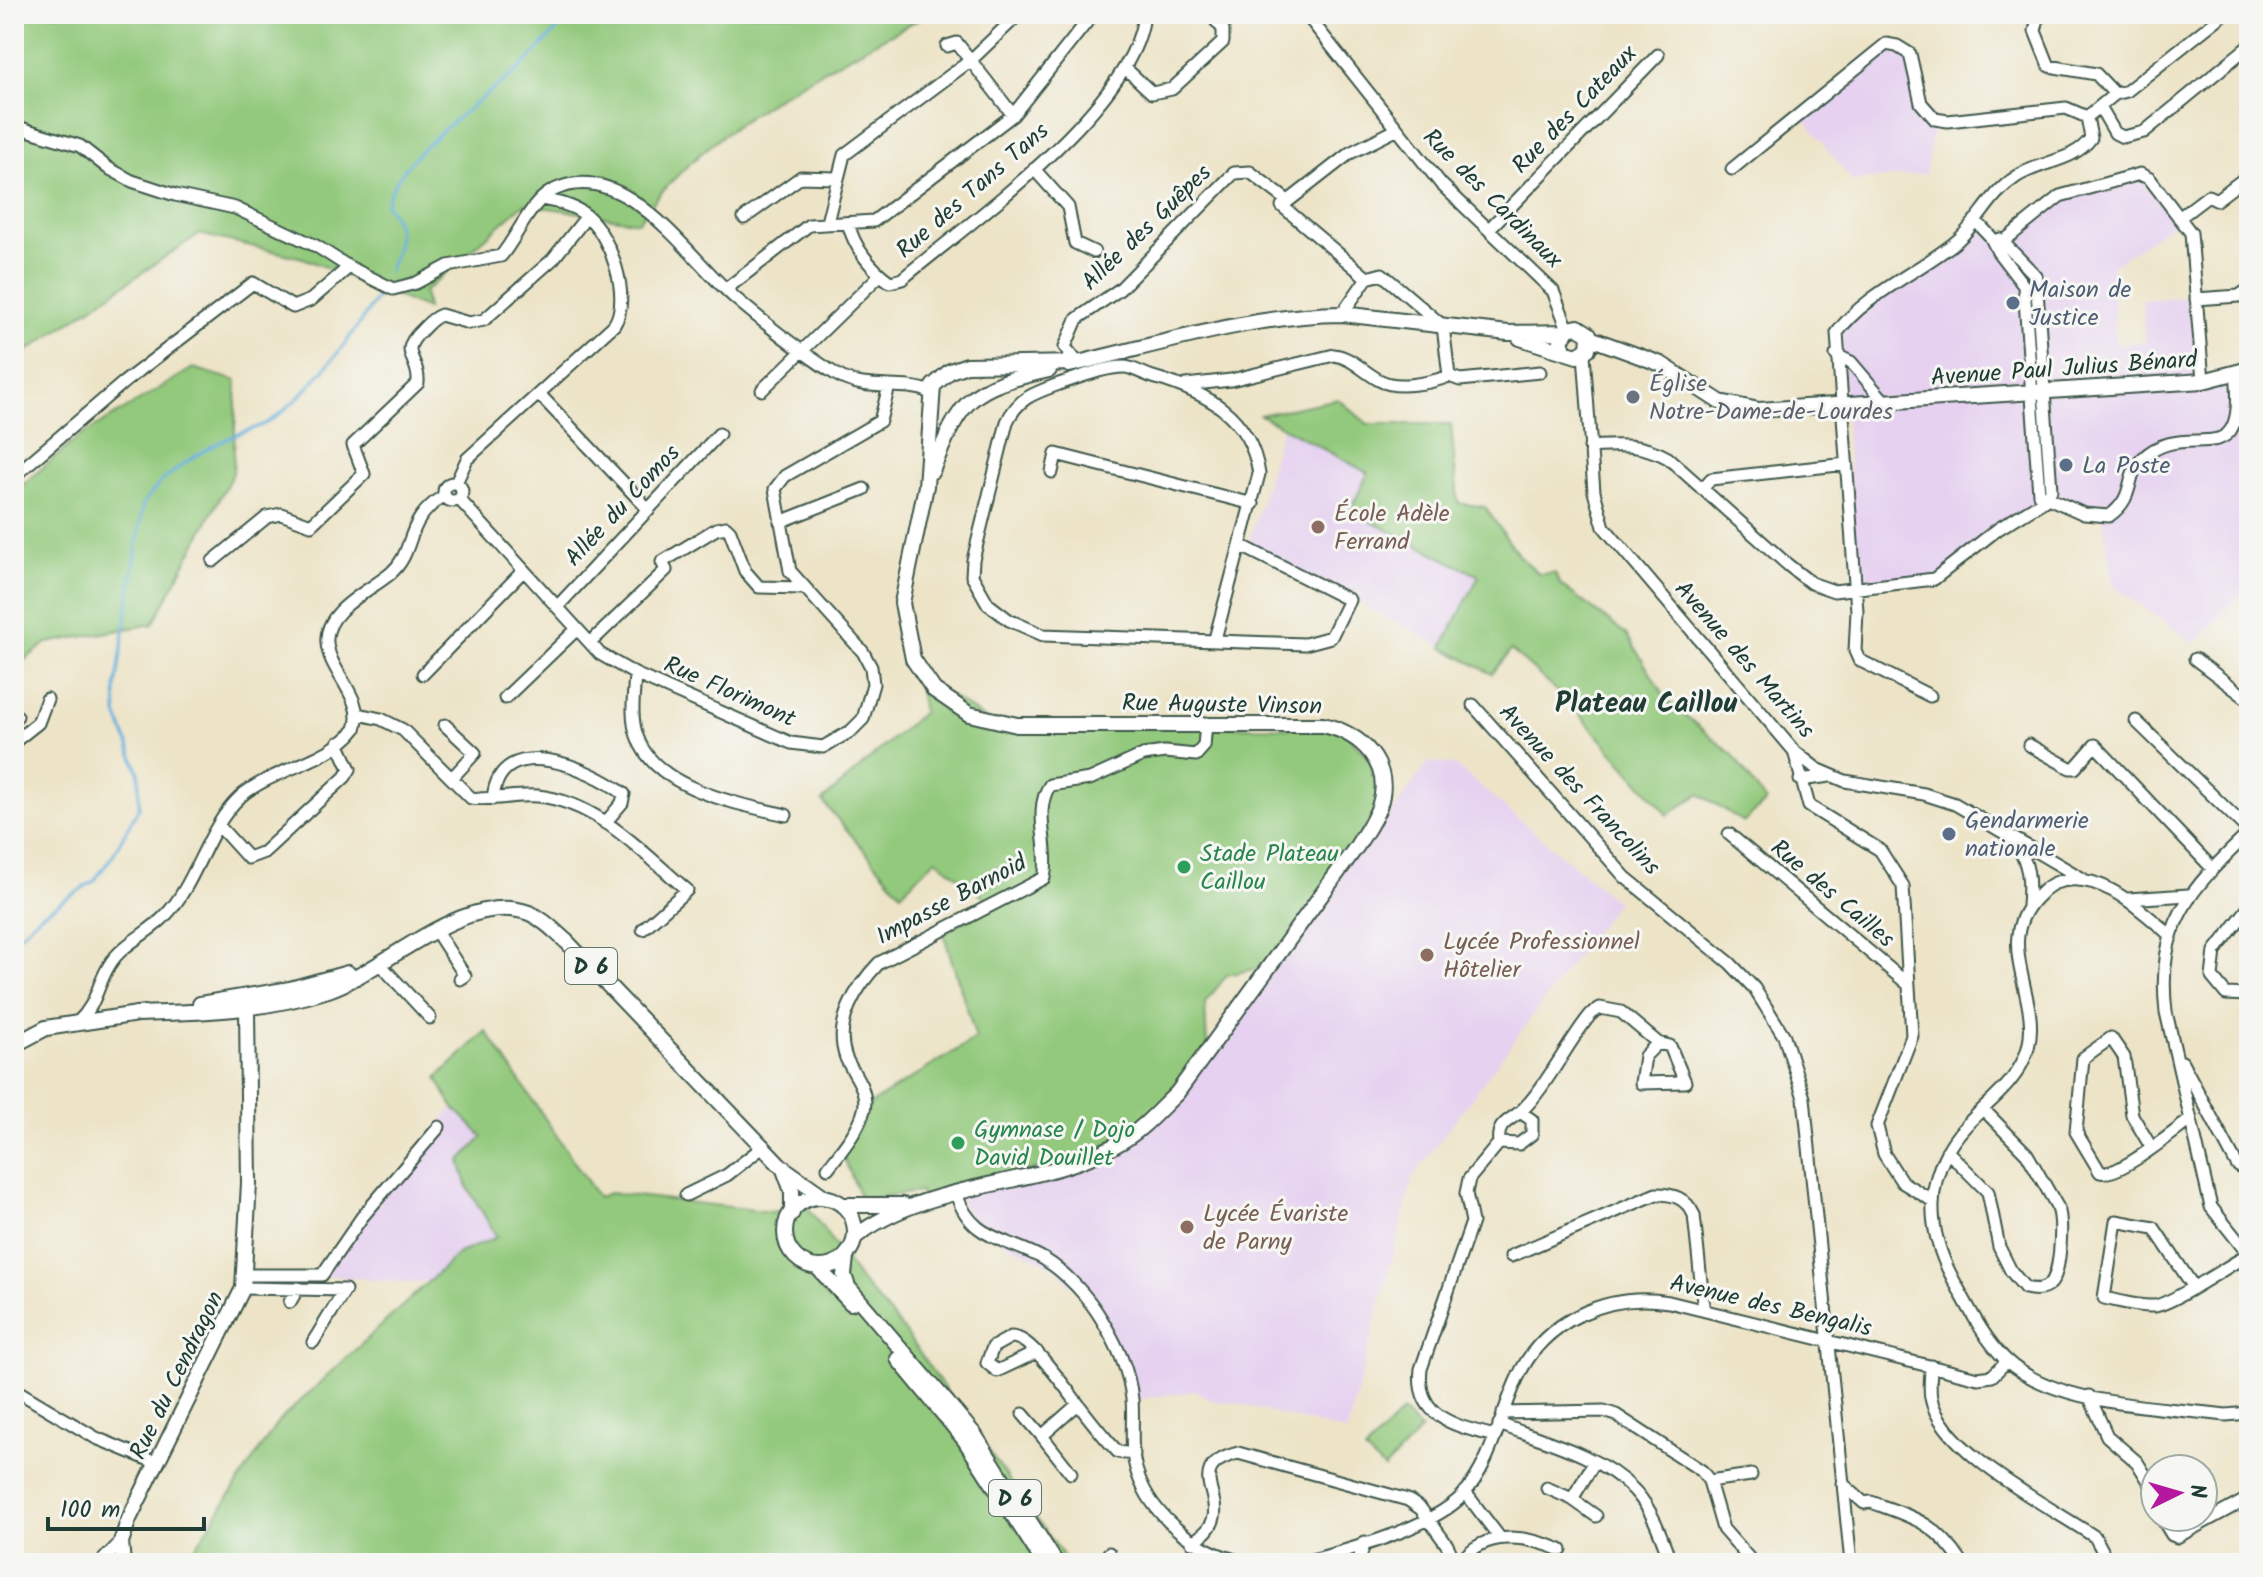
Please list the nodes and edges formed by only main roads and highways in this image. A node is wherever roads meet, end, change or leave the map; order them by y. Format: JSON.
{"nodes":[{"id":1,"x":1508,"y":333,"type":"junction"},
{"id":2,"x":1577,"y":342,"type":"junction"},
{"id":3,"x":1083,"y":362,"type":"junction"},
{"id":4,"x":988,"y":364,"type":"junction"},
{"id":5,"x":2242,"y":371,"type":"edge"},
{"id":6,"x":979,"y":392,"type":"junction"},
{"id":7,"x":930,"y":396,"type":"junction"},
{"id":8,"x":955,"y":416,"type":"junction"},
{"id":9,"x":926,"y":486,"type":"junction"},
{"id":10,"x":377,"y":964,"type":"junction"},
{"id":11,"x":247,"y":1009,"type":"junction"},
{"id":12,"x":135,"y":1014,"type":"junction"},
{"id":13,"x":14,"y":1045,"type":"edge"},
{"id":14,"x":782,"y":1167,"type":"junction"},
{"id":15,"x":826,"y":1198,"type":"junction"},
{"id":16,"x":924,"y":1204,"type":"junction"},
{"id":17,"x":843,"y":1205,"type":"junction"},
{"id":18,"x":792,"y":1213,"type":"junction"},
{"id":19,"x":855,"y":1237,"type":"junction"},
{"id":20,"x":846,"y":1257,"type":"junction"},
{"id":21,"x":817,"y":1267,"type":"junction"},
{"id":22,"x":123,"y":1563,"type":"edge"},
{"id":23,"x":1044,"y":1563,"type":"edge"},
{"id":24,"x":1056,"y":1563,"type":"edge"}],
"edges":[{"from":1,"to":2,"type":"main road"},
{"from":1,"to":2,"type":"main road","name":"Avenue Paul Julius Bénard"},
{"from":1,"to":3,"type":"main road","name":"Rue Auguste Vinson"},
{"from":2,"to":5,"type":"main road","name":"Avenue Paul Julius Bénard"},
{"from":3,"to":4,"type":"main road","name":"Rue Auguste Vinson"},
{"from":3,"to":6,"type":"main road","name":"Rue Auguste Vinson"},
{"from":4,"to":6,"type":"main road"},
{"from":4,"to":7,"type":"main road","name":"Rue Auguste Vinson"},
{"from":6,"to":8,"type":"main road","name":"Rue Auguste Vinson"},
{"from":7,"to":8,"type":"main road"},
{"from":7,"to":9,"type":"main road","name":"Rue Auguste Vinson"},
{"from":8,"to":9,"type":"main road","name":"Rue Auguste Vinson"},
{"from":9,"to":16,"type":"main road","name":"Rue Auguste Vinson"},
{"from":10,"to":11,"type":"main road"},
{"from":10,"to":12,"type":"main road","number":"D 6"},
{"from":10,"to":14,"type":"main road","number":"D 6"},
{"from":11,"to":12,"type":"main road","number":"D 6"},
{"from":11,"to":22,"type":"main road","name":"Rue du Cendragon"},
{"from":12,"to":13,"type":"main road","number":"D 6"},
{"from":14,"to":15,"type":"main road","number":"D 6"},
{"from":14,"to":18,"type":"main road","number":"D 6"},
{"from":15,"to":17,"type":"main road"},
{"from":15,"to":18,"type":"main road"},
{"from":16,"to":17,"type":"main road","name":"Rue Auguste Vinson"},
{"from":16,"to":19,"type":"main road","name":"Rue Auguste Vinson"},
{"from":17,"to":19,"type":"main road"},
{"from":18,"to":21,"type":"main road"},
{"from":19,"to":20,"type":"main road"},
{"from":20,"to":21,"type":"main road"},
{"from":20,"to":24,"type":"main road","number":"D 6"},
{"from":21,"to":23,"type":"main road","number":"D 6"}]}
